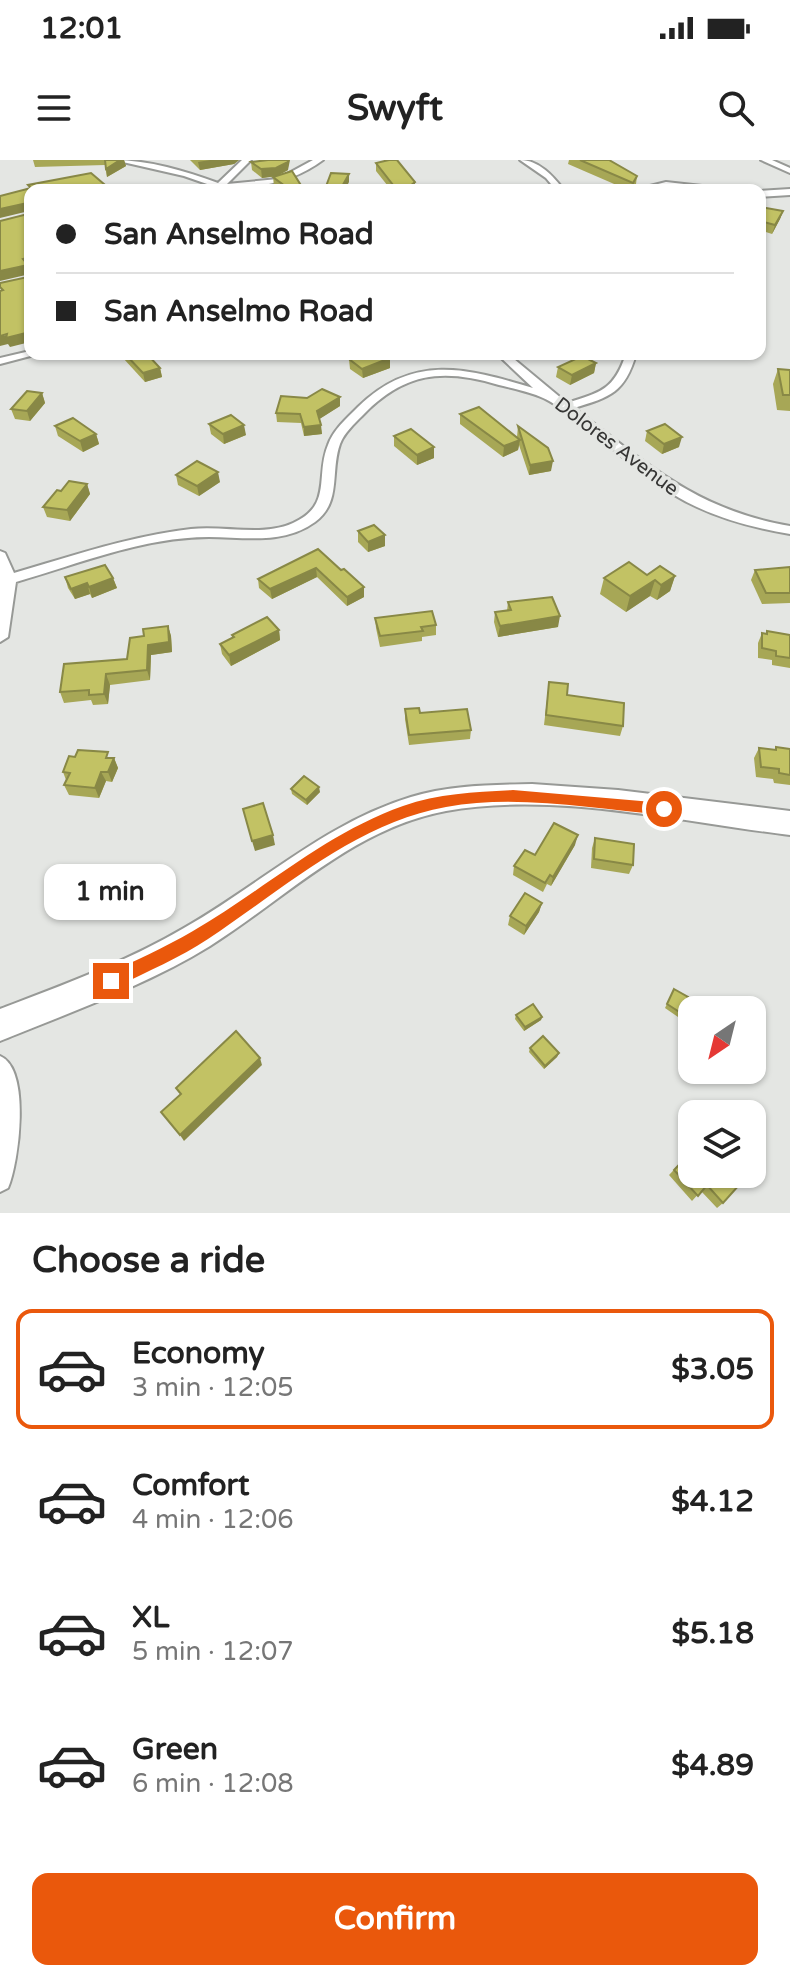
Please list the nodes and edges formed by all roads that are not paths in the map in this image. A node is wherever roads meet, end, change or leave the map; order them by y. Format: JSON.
{"nodes":[{"id":1,"x":118,"y":160,"type":"edge"},
{"id":2,"x":247,"y":160,"type":"edge"},
{"id":3,"x":319,"y":160,"type":"edge"},
{"id":4,"x":524,"y":160,"type":"edge"},
{"id":5,"x":765,"y":160,"type":"edge"},
{"id":6,"x":790,"y":171,"type":"edge"},
{"id":7,"x":207,"y":184,"type":"edge"},
{"id":8,"x":221,"y":184,"type":"edge"},
{"id":9,"x":253,"y":184,"type":"edge"},
{"id":10,"x":555,"y":184,"type":"edge"},
{"id":11,"x":790,"y":192,"type":"edge"},
{"id":12,"x":766,"y":194,"type":"edge"},
{"id":13,"x":24,"y":356,"type":"edge"},
{"id":14,"x":509,"y":360,"type":"edge"},
{"id":15,"x":629,"y":360,"type":"edge"},
{"id":16,"x":0,"y":361,"type":"edge"},
{"id":17,"x":551,"y":397,"type":"junction"},
{"id":18,"x":565,"y":407,"type":"junction"},
{"id":19,"x":789,"y":528,"type":"edge"},
{"id":20,"x":0,"y":556,"type":"edge"},
{"id":21,"x":9,"y":579,"type":"junction"},
{"id":22,"x":0,"y":637,"type":"edge"},
{"id":23,"x":790,"y":823,"type":"edge"},
{"id":24,"x":0,"y":1025,"type":"edge"},
{"id":25,"x":0,"y":1067,"type":"edge"},
{"id":26,"x":0,"y":1180,"type":"edge"}],
"edges":[{"from":1,"to":7,"type":"street"},
{"from":2,"to":8,"type":"street"},
{"from":3,"to":9,"type":"street"},
{"from":4,"to":10,"type":"street"},
{"from":5,"to":6,"type":"street"},
{"from":11,"to":12,"type":"street"},
{"from":13,"to":16,"type":"street"},
{"from":14,"to":17,"type":"street","name":"Dolores Avenue"},
{"from":15,"to":18,"type":"street"},
{"from":17,"to":18,"type":"street","name":"Dolores Avenue"},
{"from":17,"to":21,"type":"street"},
{"from":18,"to":19,"type":"street","name":"Dolores Avenue"},
{"from":20,"to":21,"type":"street"},
{"from":21,"to":22,"type":"street"},
{"from":23,"to":24,"type":"street"},
{"from":25,"to":26,"type":"street"}]}
